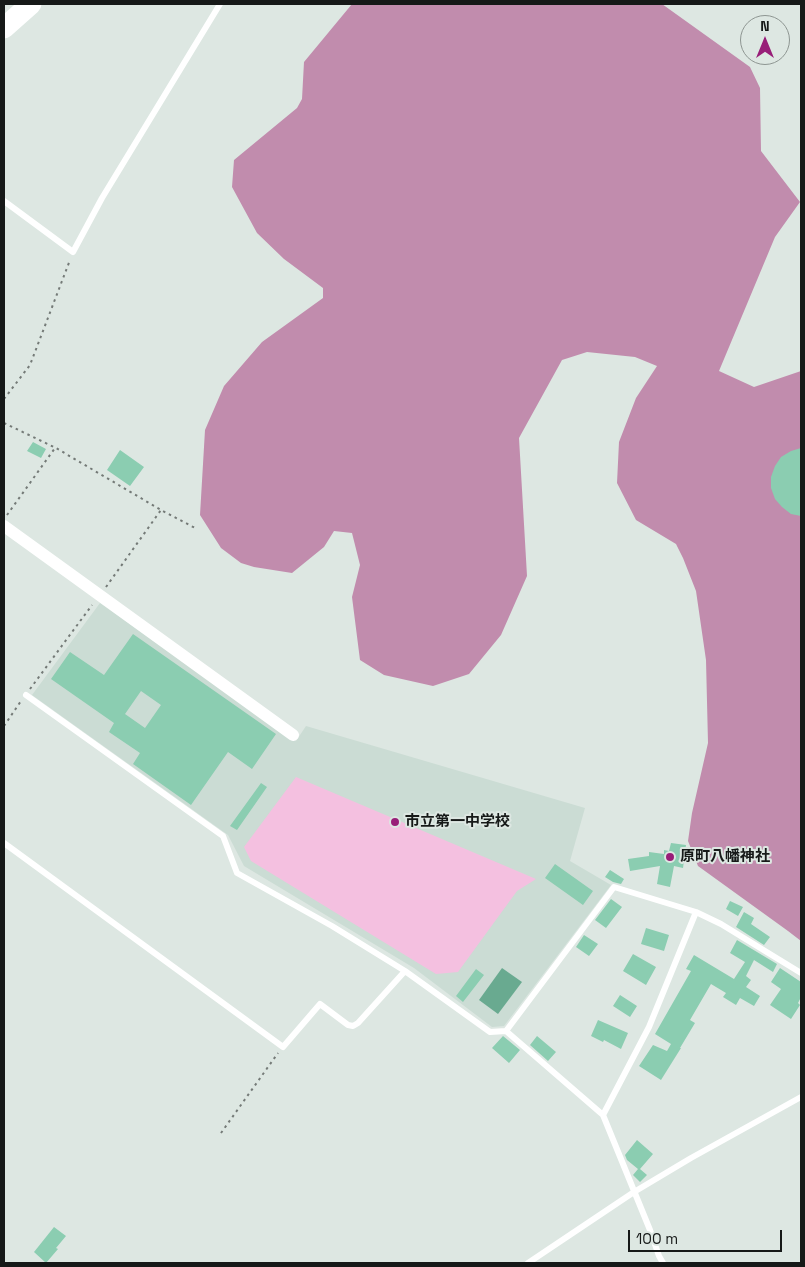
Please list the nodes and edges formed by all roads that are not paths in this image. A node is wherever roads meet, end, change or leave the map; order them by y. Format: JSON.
{"nodes":[{"id":1,"x":9,"y":4,"type":"edge"},
{"id":2,"x":31,"y":4,"type":"edge"},
{"id":3,"x":220,"y":4,"type":"edge"},
{"id":4,"x":4,"y":8,"type":"edge"},
{"id":5,"x":4,"y":28,"type":"edge"},
{"id":6,"x":4,"y":201,"type":"edge"},
{"id":7,"x":4,"y":526,"type":"edge"},
{"id":8,"x":26,"y":695,"type":"road end"},
{"id":9,"x":293,"y":735,"type":"dead end"},
{"id":10,"x":4,"y":843,"type":"edge"},
{"id":11,"x":696,"y":912,"type":"junction"},
{"id":12,"x":405,"y":971,"type":"junction"},
{"id":13,"x":801,"y":973,"type":"edge"},
{"id":14,"x":506,"y":1031,"type":"junction"},
{"id":15,"x":801,"y":1097,"type":"edge"},
{"id":16,"x":603,"y":1115,"type":"junction"},
{"id":17,"x":634,"y":1192,"type":"junction"},
{"id":18,"x":528,"y":1263,"type":"edge"},
{"id":19,"x":662,"y":1263,"type":"edge"}],
"edges":[{"from":1,"to":4,"type":"highway"},
{"from":2,"to":5,"type":"highway"},
{"from":3,"to":6,"type":"lane"},
{"from":7,"to":9,"type":"street"},
{"from":8,"to":12,"type":"lane"},
{"from":10,"to":12,"type":"lane"},
{"from":11,"to":13,"type":"lane"},
{"from":11,"to":14,"type":"lane"},
{"from":11,"to":16,"type":"lane"},
{"from":12,"to":14,"type":"lane"},
{"from":14,"to":16,"type":"lane"},
{"from":15,"to":17,"type":"lane"},
{"from":16,"to":17,"type":"lane"},
{"from":17,"to":18,"type":"lane"},
{"from":17,"to":19,"type":"lane"}]}
